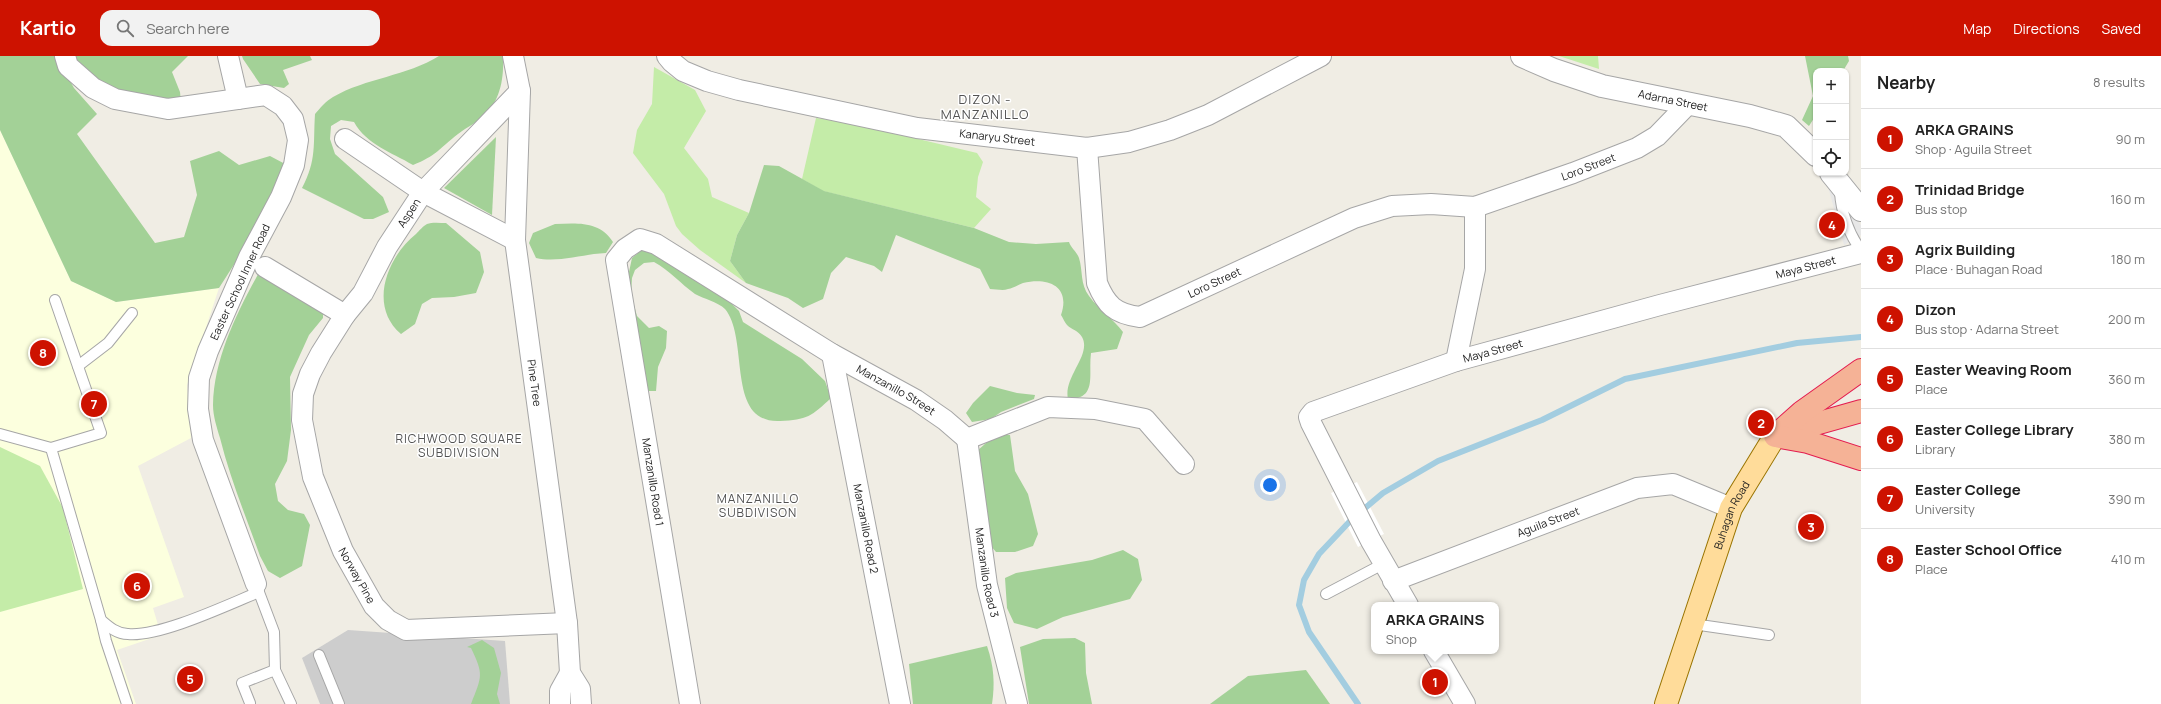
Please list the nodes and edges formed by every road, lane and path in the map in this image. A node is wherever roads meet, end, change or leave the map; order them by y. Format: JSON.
{"nodes":[{"id":1,"x":65,"y":56,"type":"edge"},
{"id":2,"x":228,"y":56,"type":"edge"},
{"id":3,"x":513,"y":56,"type":"edge"},
{"id":4,"x":667,"y":56,"type":"edge"},
{"id":5,"x":1322,"y":56,"type":"edge"},
{"id":6,"x":1522,"y":56,"type":"edge"},
{"id":7,"x":520,"y":91,"type":"junction"},
{"id":8,"x":238,"y":99,"type":"junction"},
{"id":9,"x":1688,"y":104,"type":"junction"},
{"id":10,"x":345,"y":139,"type":"dead end"},
{"id":11,"x":1087,"y":148,"type":"junction"},
{"id":12,"x":1813,"y":152,"type":"edge"},
{"id":13,"x":1835,"y":178,"type":"edge"},
{"id":14,"x":423,"y":192,"type":"junction"},
{"id":15,"x":1475,"y":207,"type":"junction"},
{"id":16,"x":1861,"y":210,"type":"edge"},
{"id":17,"x":515,"y":240,"type":"junction"},
{"id":18,"x":1861,"y":252,"type":"edge"},
{"id":19,"x":616,"y":260,"type":"joint"},
{"id":20,"x":265,"y":267,"type":"dead end"},
{"id":21,"x":55,"y":300,"type":"dead end"},
{"id":22,"x":132,"y":313,"type":"dead end"},
{"id":23,"x":345,"y":315,"type":"junction"},
{"id":24,"x":321,"y":353,"type":"joint"},
{"id":25,"x":832,"y":354,"type":"junction"},
{"id":26,"x":1456,"y":361,"type":"junction"},
{"id":27,"x":78,"y":366,"type":"junction"},
{"id":28,"x":1861,"y":370,"type":"edge"},
{"id":29,"x":1861,"y":411,"type":"edge"},
{"id":30,"x":1802,"y":412,"type":"junction"},
{"id":31,"x":1836,"y":419,"type":"junction"},
{"id":32,"x":1861,"y":427,"type":"edge"},
{"id":33,"x":0,"y":434,"type":"edge"},
{"id":34,"x":1775,"y":436,"type":"junction"},
{"id":35,"x":967,"y":439,"type":"junction"},
{"id":36,"x":51,"y":448,"type":"junction"},
{"id":37,"x":1861,"y":459,"type":"edge"},
{"id":38,"x":1184,"y":464,"type":"dead end"},
{"id":39,"x":1731,"y":508,"type":"junction"},
{"id":40,"x":1383,"y":564,"type":"junction"},
{"id":41,"x":1393,"y":581,"type":"junction"},
{"id":42,"x":258,"y":588,"type":"junction"},
{"id":43,"x":1326,"y":594,"type":"dead end"},
{"id":44,"x":1406,"y":602,"type":"edge"},
{"id":45,"x":101,"y":620,"type":"junction"},
{"id":46,"x":567,"y":623,"type":"junction"},
{"id":47,"x":1693,"y":624,"type":"junction"},
{"id":48,"x":1770,"y":636,"type":"dead end"},
{"id":49,"x":318,"y":654,"type":"dead end"},
{"id":50,"x":1436,"y":654,"type":"edge"},
{"id":51,"x":275,"y":670,"type":"junction"},
{"id":52,"x":570,"y":673,"type":"junction"},
{"id":53,"x":250,"y":703,"type":"dead end"},
{"id":54,"x":127,"y":704,"type":"edge"},
{"id":55,"x":291,"y":704,"type":"edge"},
{"id":56,"x":339,"y":704,"type":"edge"},
{"id":57,"x":560,"y":704,"type":"edge"},
{"id":58,"x":580,"y":704,"type":"edge"},
{"id":59,"x":690,"y":704,"type":"edge"},
{"id":60,"x":900,"y":704,"type":"edge"},
{"id":61,"x":1017,"y":704,"type":"edge"},
{"id":62,"x":1466,"y":704,"type":"edge"},
{"id":63,"x":1666,"y":704,"type":"edge"}],
"edges":[{"from":1,"to":8,"type":"street","name":"Easter School Inner Road"},
{"from":2,"to":8,"type":"street"},
{"from":3,"to":7,"type":"street","name":"Pine Tree"},
{"from":4,"to":11,"type":"street","name":"Kanaryu Street"},
{"from":5,"to":11,"type":"street","name":"Kanaryu Street"},
{"from":6,"to":9,"type":"street","name":"Adarna Street"},
{"from":7,"to":14,"type":"street","name":"Aspen"},
{"from":7,"to":17,"type":"street","name":"Pine Tree"},
{"from":8,"to":42,"type":"street","name":"Easter School Inner Road"},
{"from":9,"to":12,"type":"street","name":"Adarna Street"},
{"from":9,"to":15,"type":"street","name":"Loro Street"},
{"from":10,"to":14,"type":"street"},
{"from":11,"to":15,"type":"street","name":"Loro Street"},
{"from":13,"to":16,"type":"street"},
{"from":13,"to":18,"type":"lane"},
{"from":14,"to":17,"type":"street"},
{"from":14,"to":23,"type":"street","name":"Aspen"},
{"from":15,"to":26,"type":"street"},
{"from":17,"to":46,"type":"street","name":"Pine Tree"},
{"from":18,"to":26,"type":"street","name":"Maya Street"},
{"from":19,"to":25,"type":"street","name":"Manzanillo Street"},
{"from":19,"to":59,"type":"street","name":"Manzanillo Road 1"},
{"from":20,"to":23,"type":"street"},
{"from":21,"to":27,"type":"lane"},
{"from":22,"to":27,"type":"lane"},
{"from":23,"to":24,"type":"street","name":"Aspen"},
{"from":24,"to":46,"type":"street","name":"Norway Pine"},
{"from":25,"to":35,"type":"street","name":"Manzanillo Street"},
{"from":25,"to":60,"type":"street","name":"Manzanillo Road 2"},
{"from":26,"to":40,"type":"street","name":"Maya Street"},
{"from":27,"to":36,"type":"lane"},
{"from":28,"to":30,"type":"highway","name":"Buhagan Road"},
{"from":29,"to":31,"type":"highway"},
{"from":30,"to":31,"type":"highway"},
{"from":30,"to":34,"type":"highway","name":"Buhagan Road"},
{"from":31,"to":32,"type":"highway"},
{"from":31,"to":34,"type":"highway"},
{"from":33,"to":36,"type":"lane"},
{"from":34,"to":37,"type":"highway"},
{"from":34,"to":39,"type":"main road","name":"Buhagan Road"},
{"from":35,"to":38,"type":"street"},
{"from":35,"to":61,"type":"street","name":"Manzanillo Road 3"},
{"from":36,"to":45,"type":"lane"},
{"from":39,"to":41,"type":"street","name":"Aguila Street"},
{"from":39,"to":47,"type":"main road","name":"Buhagan Road"},
{"from":40,"to":41,"type":"street","name":"Maya Street"},
{"from":40,"to":43,"type":"lane"},
{"from":41,"to":44,"type":"street"},
{"from":42,"to":45,"type":"lane"},
{"from":42,"to":51,"type":"lane","name":"Easter School Inner Road"},
{"from":45,"to":54,"type":"lane"},
{"from":46,"to":52,"type":"street","name":"Pine Tree"},
{"from":47,"to":48,"type":"lane"},
{"from":47,"to":63,"type":"main road","name":"Buhagan Road"},
{"from":49,"to":56,"type":"lane"},
{"from":50,"to":62,"type":"street"},
{"from":51,"to":53,"type":"lane"},
{"from":51,"to":55,"type":"lane"},
{"from":52,"to":57,"type":"street"},
{"from":52,"to":58,"type":"street","name":"Pine Tree"}]}
